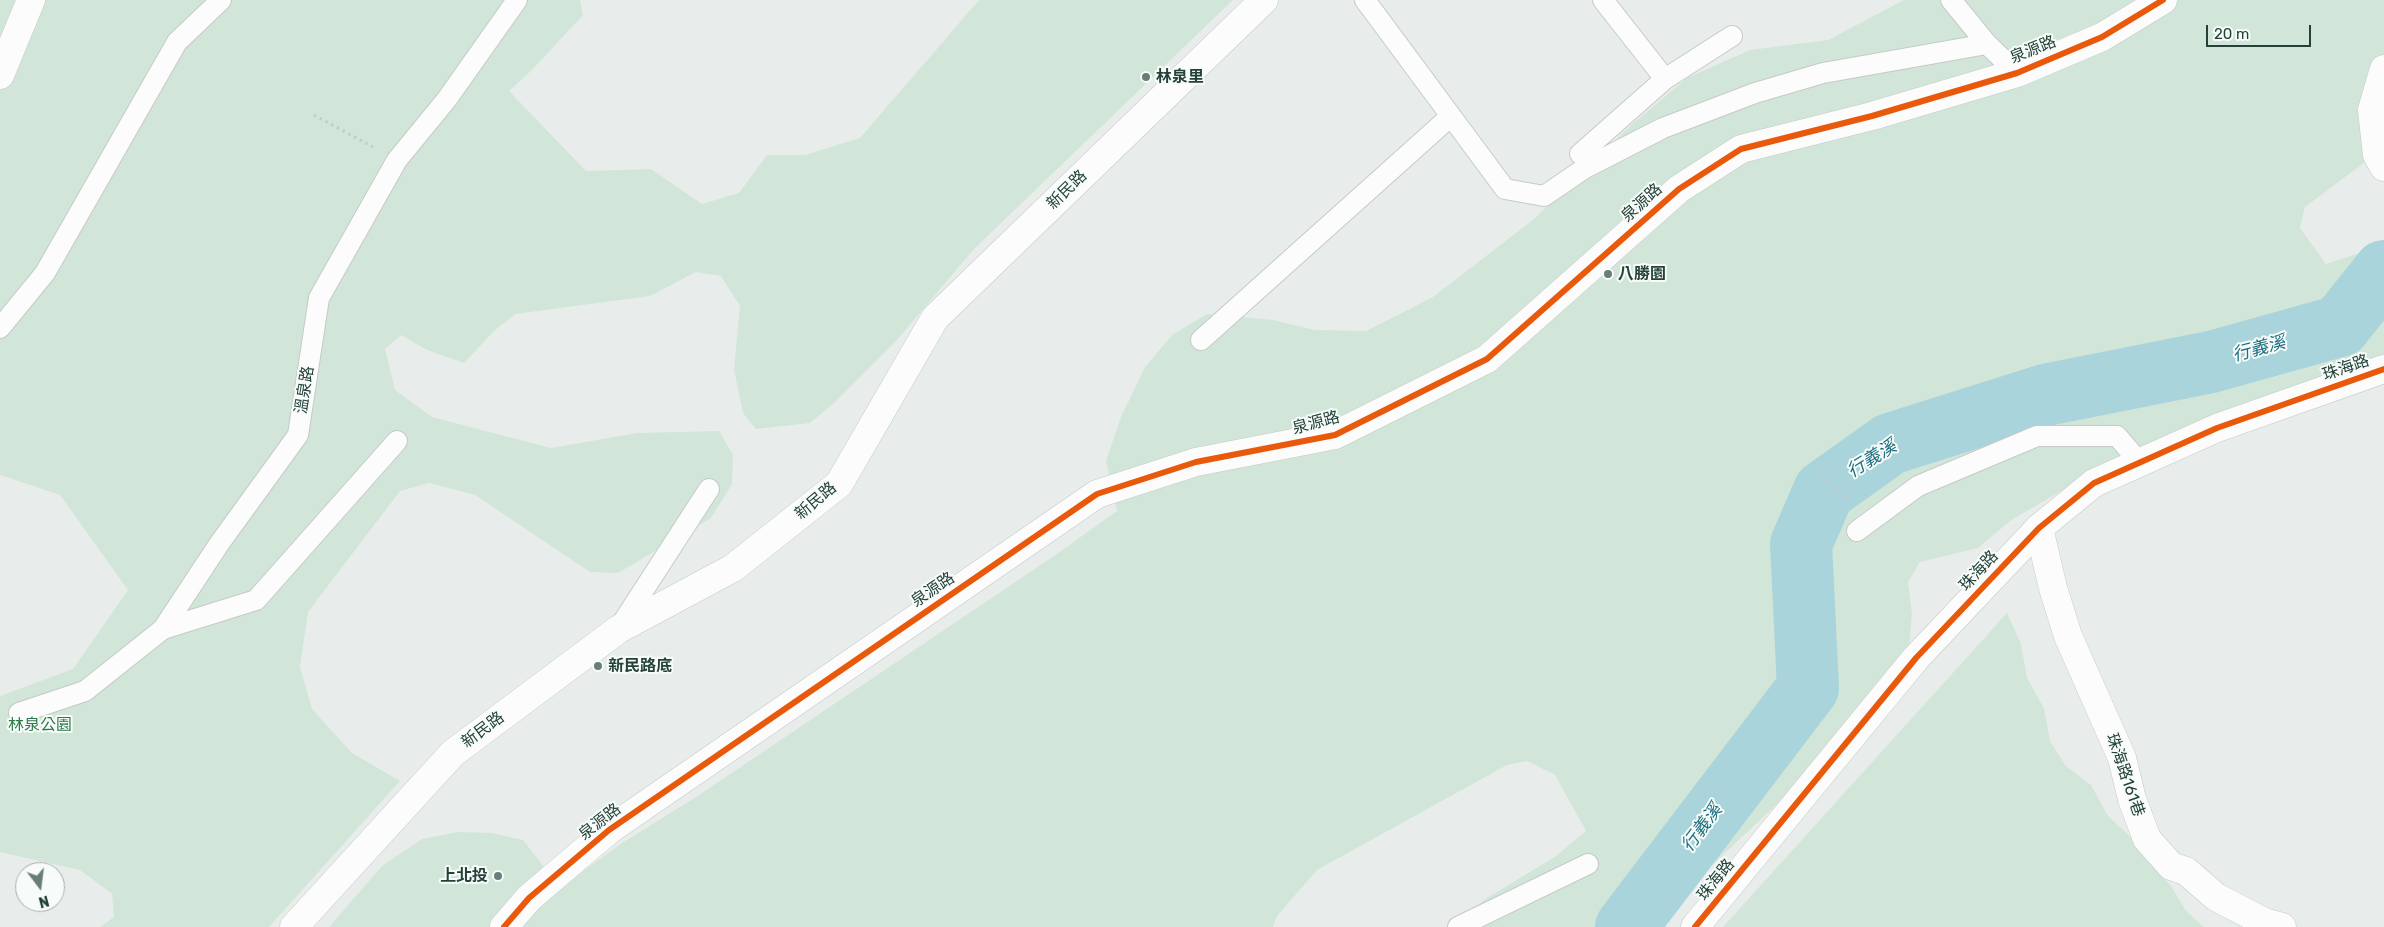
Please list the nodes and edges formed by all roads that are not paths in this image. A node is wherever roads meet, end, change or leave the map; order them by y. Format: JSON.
{"nodes":[{"id":1,"x":31,"y":0,"type":"edge"},
{"id":2,"x":221,"y":0,"type":"edge"},
{"id":3,"x":517,"y":0,"type":"edge"},
{"id":4,"x":1264,"y":0,"type":"edge"},
{"id":5,"x":1365,"y":0,"type":"edge"},
{"id":6,"x":1603,"y":0,"type":"edge"},
{"id":7,"x":1951,"y":0,"type":"edge"},
{"id":8,"x":2163,"y":0,"type":"edge"},
{"id":9,"x":1732,"y":36,"type":"dead end"},
{"id":10,"x":1987,"y":44,"type":"junction"},
{"id":11,"x":2384,"y":69,"type":"edge"},
{"id":12,"x":2017,"y":72,"type":"junction"},
{"id":13,"x":0,"y":75,"type":"edge"},
{"id":14,"x":1665,"y":79,"type":"junction"},
{"id":15,"x":1451,"y":116,"type":"junction"},
{"id":16,"x":1580,"y":154,"type":"dead end"},
{"id":17,"x":2384,"y":167,"type":"edge"},
{"id":18,"x":0,"y":328,"type":"edge"},
{"id":19,"x":1201,"y":340,"type":"dead end"},
{"id":20,"x":2384,"y":369,"type":"edge"},
{"id":21,"x":397,"y":441,"type":"dead end"},
{"id":22,"x":2141,"y":464,"type":"junction"},
{"id":23,"x":709,"y":489,"type":"dead end"},
{"id":24,"x":1863,"y":526,"type":"road end"},
{"id":25,"x":2038,"y":528,"type":"junction"},
{"id":26,"x":163,"y":629,"type":"junction"},
{"id":27,"x":619,"y":629,"type":"junction"},
{"id":28,"x":19,"y":713,"type":"dead end"},
{"id":29,"x":1588,"y":864,"type":"dead end"},
{"id":30,"x":294,"y":927,"type":"edge"},
{"id":31,"x":504,"y":927,"type":"edge"},
{"id":32,"x":1458,"y":927,"type":"edge"},
{"id":33,"x":1695,"y":927,"type":"edge"},
{"id":34,"x":2282,"y":927,"type":"edge"}],
"edges":[{"from":1,"to":13,"type":"street"},
{"from":2,"to":18,"type":"lane"},
{"from":3,"to":26,"type":"lane","name":"溫泉路"},
{"from":4,"to":27,"type":"street","name":"新民路"},
{"from":5,"to":15,"type":"lane"},
{"from":6,"to":14,"type":"lane"},
{"from":7,"to":10,"type":"lane"},
{"from":8,"to":12,"type":"street","name":"泉源路"},
{"from":9,"to":14,"type":"lane"},
{"from":10,"to":12,"type":"lane"},
{"from":10,"to":15,"type":"lane"},
{"from":11,"to":17,"type":"street"},
{"from":12,"to":31,"type":"street","name":"泉源路"},
{"from":14,"to":16,"type":"lane"},
{"from":15,"to":19,"type":"lane"},
{"from":20,"to":22,"type":"street","name":"珠海路"},
{"from":21,"to":26,"type":"lane"},
{"from":22,"to":24,"type":"lane"},
{"from":22,"to":25,"type":"street","name":"珠海路"},
{"from":23,"to":27,"type":"lane"},
{"from":25,"to":33,"type":"street","name":"珠海路"},
{"from":25,"to":34,"type":"street","name":"珠海路161巷"},
{"from":26,"to":28,"type":"lane","name":"溫泉路"},
{"from":27,"to":30,"type":"street","name":"新民路"},
{"from":29,"to":32,"type":"lane"}]}
